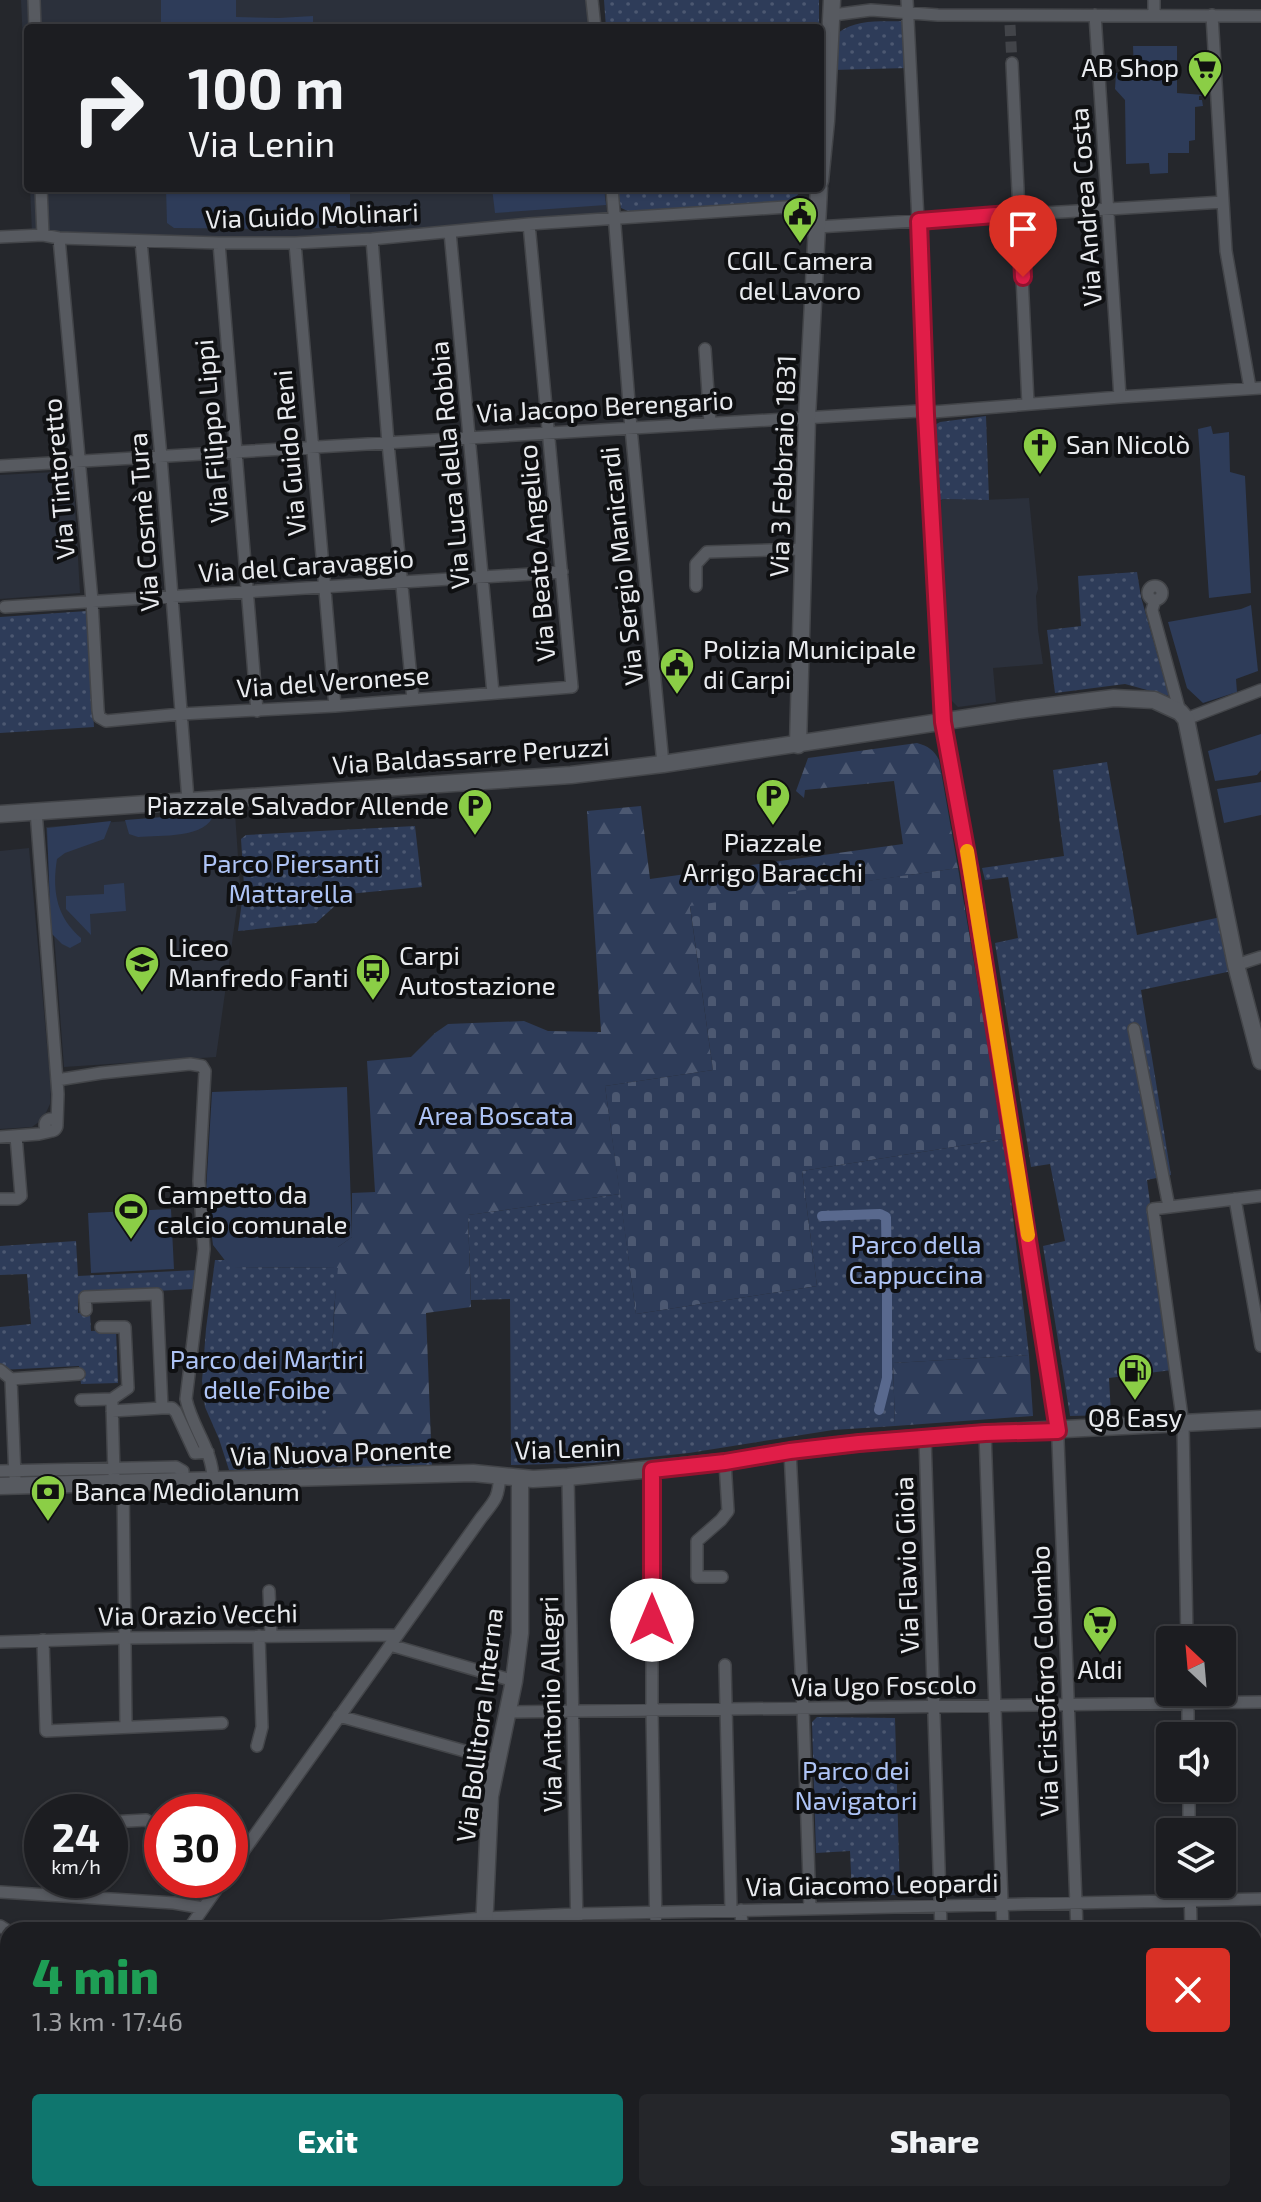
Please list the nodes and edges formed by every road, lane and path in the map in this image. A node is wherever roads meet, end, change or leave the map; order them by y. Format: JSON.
{"nodes":[{"id":1,"x":34,"y":0,"type":"edge"},
{"id":2,"x":592,"y":0,"type":"edge"},
{"id":3,"x":852,"y":0,"type":"edge"},
{"id":4,"x":1154,"y":0,"type":"edge"},
{"id":5,"x":907,"y":6,"type":"edge"},
{"id":6,"x":833,"y":7,"type":"edge"},
{"id":7,"x":871,"y":10,"type":"junction"},
{"id":8,"x":886,"y":12,"type":"junction"},
{"id":9,"x":1154,"y":14,"type":"junction"},
{"id":10,"x":1095,"y":15,"type":"junction"},
{"id":11,"x":1212,"y":15,"type":"junction"},
{"id":12,"x":855,"y":16,"type":"junction"},
{"id":13,"x":1261,"y":16,"type":"edge"},
{"id":14,"x":35,"y":24,"type":"edge"},
{"id":15,"x":595,"y":24,"type":"edge"},
{"id":16,"x":830,"y":33,"type":"junction"},
{"id":17,"x":1012,"y":63,"type":"tunnel mouth"},
{"id":18,"x":824,"y":141,"type":"edge"},
{"id":19,"x":41,"y":192,"type":"edge"},
{"id":20,"x":612,"y":192,"type":"edge"},
{"id":21,"x":819,"y":192,"type":"edge"},
{"id":22,"x":1223,"y":202,"type":"junction"},
{"id":23,"x":817,"y":205,"type":"junction"},
{"id":24,"x":1109,"y":208,"type":"junction"},
{"id":25,"x":1020,"y":213,"type":"junction"},
{"id":26,"x":615,"y":220,"type":"junction"},
{"id":27,"x":919,"y":221,"type":"junction"},
{"id":28,"x":529,"y":224,"type":"junction"},
{"id":29,"x":817,"y":227,"type":"junction"},
{"id":30,"x":450,"y":232,"type":"junction"},
{"id":31,"x":43,"y":235,"type":"junction"},
{"id":32,"x":0,"y":237,"type":"edge"},
{"id":33,"x":59,"y":238,"type":"junction"},
{"id":34,"x":372,"y":239,"type":"junction"},
{"id":35,"x":141,"y":241,"type":"junction"},
{"id":36,"x":219,"y":243,"type":"junction"},
{"id":37,"x":295,"y":243,"type":"junction"},
{"id":38,"x":705,"y":349,"type":"dead end"},
{"id":39,"x":1256,"y":388,"type":"edge"},
{"id":40,"x":1120,"y":397,"type":"junction"},
{"id":41,"x":1028,"y":404,"type":"junction"},
{"id":42,"x":926,"y":411,"type":"junction"},
{"id":43,"x":807,"y":417,"type":"junction"},
{"id":44,"x":710,"y":423,"type":"junction"},
{"id":45,"x":631,"y":428,"type":"junction"},
{"id":46,"x":549,"y":433,"type":"junction"},
{"id":47,"x":469,"y":438,"type":"junction"},
{"id":48,"x":388,"y":443,"type":"junction"},
{"id":49,"x":312,"y":447,"type":"junction"},
{"id":50,"x":235,"y":452,"type":"junction"},
{"id":51,"x":161,"y":457,"type":"junction"},
{"id":52,"x":79,"y":462,"type":"junction"},
{"id":53,"x":0,"y":466,"type":"edge"},
{"id":54,"x":804,"y":549,"type":"junction"},
{"id":55,"x":562,"y":572,"type":"junction"},
{"id":56,"x":482,"y":577,"type":"junction"},
{"id":57,"x":403,"y":582,"type":"junction"},
{"id":58,"x":324,"y":586,"type":"junction"},
{"id":59,"x":696,"y":586,"type":"dead end"},
{"id":60,"x":249,"y":591,"type":"junction"},
{"id":61,"x":171,"y":596,"type":"junction"},
{"id":62,"x":1155,"y":600,"type":"dead end"},
{"id":63,"x":92,"y":601,"type":"junction"},
{"id":64,"x":5,"y":607,"type":"dead end"},
{"id":65,"x":572,"y":687,"type":"joint"},
{"id":66,"x":1261,"y":690,"type":"edge"},
{"id":67,"x":493,"y":693,"type":"junction"},
{"id":68,"x":413,"y":699,"type":"junction"},
{"id":69,"x":335,"y":706,"type":"junction"},
{"id":70,"x":257,"y":711,"type":"junction"},
{"id":71,"x":181,"y":714,"type":"junction"},
{"id":72,"x":1183,"y":715,"type":"junction"},
{"id":73,"x":99,"y":717,"type":"joint"},
{"id":74,"x":943,"y":722,"type":"junction"},
{"id":75,"x":798,"y":745,"type":"junction"},
{"id":76,"x":663,"y":764,"type":"junction"},
{"id":77,"x":188,"y":800,"type":"junction"},
{"id":78,"x":36,"y":811,"type":"junction"},
{"id":79,"x":0,"y":814,"type":"edge"},
{"id":80,"x":1261,"y":957,"type":"edge"},
{"id":81,"x":1236,"y":965,"type":"junction"},
{"id":82,"x":1134,"y":1029,"type":"dead end"},
{"id":83,"x":1260,"y":1054,"type":"edge"},
{"id":84,"x":57,"y":1083,"type":"junction"},
{"id":85,"x":16,"y":1136,"type":"junction"},
{"id":86,"x":0,"y":1137,"type":"edge"},
{"id":87,"x":1261,"y":1196,"type":"edge"},
{"id":88,"x":0,"y":1199,"type":"edge"},
{"id":89,"x":1235,"y":1199,"type":"junction"},
{"id":90,"x":1169,"y":1207,"type":"junction"},
{"id":91,"x":86,"y":1310,"type":"dead end"},
{"id":92,"x":101,"y":1327,"type":"dead end"},
{"id":93,"x":1261,"y":1346,"type":"edge"},
{"id":94,"x":0,"y":1370,"type":"edge"},
{"id":95,"x":79,"y":1374,"type":"dead end"},
{"id":96,"x":11,"y":1379,"type":"junction"},
{"id":97,"x":81,"y":1400,"type":"dead end"},
{"id":98,"x":112,"y":1405,"type":"junction"},
{"id":99,"x":162,"y":1408,"type":"junction"},
{"id":100,"x":1261,"y":1419,"type":"edge"},
{"id":101,"x":1183,"y":1424,"type":"junction"},
{"id":102,"x":1058,"y":1431,"type":"junction"},
{"id":103,"x":985,"y":1433,"type":"junction"},
{"id":104,"x":925,"y":1438,"type":"junction"},
{"id":105,"x":790,"y":1451,"type":"junction"},
{"id":106,"x":208,"y":1452,"type":"junction"},
{"id":107,"x":725,"y":1462,"type":"junction"},
{"id":108,"x":652,"y":1470,"type":"junction"},
{"id":109,"x":0,"y":1471,"type":"edge"},
{"id":110,"x":500,"y":1475,"type":"junction"},
{"id":111,"x":568,"y":1477,"type":"junction"},
{"id":112,"x":117,"y":1478,"type":"junction"},
{"id":113,"x":520,"y":1478,"type":"junction"},
{"id":114,"x":213,"y":1480,"type":"junction"},
{"id":115,"x":10,"y":1481,"type":"edge"},
{"id":116,"x":722,"y":1577,"type":"dead end"},
{"id":117,"x":269,"y":1591,"type":"dead end"},
{"id":118,"x":1187,"y":1626,"type":"edge"},
{"id":119,"x":265,"y":1635,"type":"junction"},
{"id":120,"x":125,"y":1638,"type":"junction"},
{"id":121,"x":43,"y":1640,"type":"junction"},
{"id":122,"x":394,"y":1640,"type":"junction"},
{"id":123,"x":0,"y":1642,"type":"edge"},
{"id":124,"x":725,"y":1665,"type":"dead end"},
{"id":125,"x":514,"y":1681,"type":"junction"},
{"id":126,"x":1156,"y":1700,"type":"edge"},
{"id":127,"x":1236,"y":1701,"type":"edge"},
{"id":128,"x":1261,"y":1702,"type":"edge"},
{"id":129,"x":1067,"y":1705,"type":"junction"},
{"id":130,"x":996,"y":1706,"type":"junction"},
{"id":131,"x":934,"y":1707,"type":"junction"},
{"id":132,"x":803,"y":1709,"type":"junction"},
{"id":133,"x":726,"y":1710,"type":"junction"},
{"id":134,"x":652,"y":1711,"type":"junction"},
{"id":135,"x":509,"y":1712,"type":"junction"},
{"id":136,"x":573,"y":1712,"type":"junction"},
{"id":137,"x":339,"y":1716,"type":"junction"},
{"id":138,"x":222,"y":1723,"type":"dead end"},
{"id":139,"x":126,"y":1726,"type":"junction"},
{"id":140,"x":257,"y":1746,"type":"dead end"},
{"id":141,"x":497,"y":1760,"type":"junction"},
{"id":142,"x":248,"y":1845,"type":"edge"},
{"id":143,"x":0,"y":1892,"type":"edge"},
{"id":144,"x":24,"y":1894,"type":"edge"},
{"id":145,"x":95,"y":1898,"type":"edge"},
{"id":146,"x":210,"y":1898,"type":"edge"},
{"id":147,"x":1190,"y":1899,"type":"junction"},
{"id":148,"x":1261,"y":1899,"type":"edge"},
{"id":149,"x":1076,"y":1902,"type":"junction"},
{"id":150,"x":1002,"y":1904,"type":"junction"},
{"id":151,"x":940,"y":1906,"type":"junction"},
{"id":152,"x":203,"y":1908,"type":"junction"},
{"id":153,"x":810,"y":1908,"type":"junction"},
{"id":154,"x":736,"y":1910,"type":"junction"},
{"id":155,"x":656,"y":1911,"type":"junction"},
{"id":156,"x":577,"y":1914,"type":"junction"},
{"id":157,"x":193,"y":1922,"type":"edge"},
{"id":158,"x":484,"y":1922,"type":"edge"},
{"id":159,"x":503,"y":1922,"type":"edge"},
{"id":160,"x":577,"y":1922,"type":"edge"},
{"id":161,"x":656,"y":1922,"type":"edge"},
{"id":162,"x":740,"y":1922,"type":"edge"},
{"id":163,"x":941,"y":1922,"type":"edge"},
{"id":164,"x":1003,"y":1922,"type":"edge"},
{"id":165,"x":1077,"y":1922,"type":"edge"},
{"id":166,"x":1191,"y":1922,"type":"edge"}],
"edges":[{"from":1,"to":14,"type":"street"},
{"from":2,"to":15,"type":"street"},
{"from":3,"to":7,"type":"street"},
{"from":4,"to":9,"type":"street"},
{"from":5,"to":8,"type":"street"},
{"from":5,"to":10,"type":"street"},
{"from":5,"to":27,"type":"street","name":"Via Cristoforo Colombo"},
{"from":6,"to":7,"type":"street"},
{"from":6,"to":12,"type":"street"},
{"from":6,"to":16,"type":"street"},
{"from":7,"to":8,"type":"street"},
{"from":8,"to":12,"type":"street"},
{"from":9,"to":10,"type":"street"},
{"from":9,"to":11,"type":"street"},
{"from":10,"to":24,"type":"street","name":"Via Andrea Costa"},
{"from":11,"to":13,"type":"street"},
{"from":11,"to":22,"type":"street"},
{"from":12,"to":16,"type":"street"},
{"from":16,"to":18,"type":"street"},
{"from":17,"to":25,"type":"street"},
{"from":19,"to":31,"type":"street"},
{"from":20,"to":26,"type":"street","name":"Via Sergio Manicardi"},
{"from":21,"to":23,"type":"street","name":"Via 3 Febbraio 1831"},
{"from":22,"to":24,"type":"street"},
{"from":22,"to":39,"type":"street"},
{"from":23,"to":26,"type":"street","name":"Via Guido Molinari"},
{"from":23,"to":29,"type":"street","name":"Via 3 Febbraio 1831"},
{"from":24,"to":25,"type":"street"},
{"from":24,"to":40,"type":"street","name":"Via Andrea Costa"},
{"from":25,"to":27,"type":"street"},
{"from":25,"to":41,"type":"street"},
{"from":26,"to":28,"type":"street","name":"Via Guido Molinari"},
{"from":26,"to":45,"type":"street","name":"Via Sergio Manicardi"},
{"from":27,"to":29,"type":"street"},
{"from":27,"to":42,"type":"street","name":"Via Cristoforo Colombo"},
{"from":28,"to":30,"type":"street","name":"Via Guido Molinari"},
{"from":28,"to":46,"type":"street","name":"Via Beato Angelico"},
{"from":29,"to":43,"type":"street","name":"Via 3 Febbraio 1831"},
{"from":30,"to":34,"type":"street","name":"Via Guido Molinari"},
{"from":30,"to":47,"type":"street","name":"Via Luca della Robbia"},
{"from":31,"to":32,"type":"street","name":"Via Guido Molinari"},
{"from":31,"to":33,"type":"street","name":"Via Guido Molinari"},
{"from":33,"to":35,"type":"street","name":"Via Guido Molinari"},
{"from":33,"to":52,"type":"street","name":"Via Tintoretto"},
{"from":34,"to":37,"type":"street","name":"Via Guido Molinari"},
{"from":34,"to":48,"type":"street"},
{"from":35,"to":36,"type":"street","name":"Via Guido Molinari"},
{"from":35,"to":51,"type":"street","name":"Via Cosmè Tura"},
{"from":36,"to":37,"type":"street","name":"Via Guido Molinari"},
{"from":36,"to":50,"type":"street","name":"Via Filippo Lippi"},
{"from":37,"to":49,"type":"street","name":"Via Guido Reni"},
{"from":38,"to":44,"type":"street"},
{"from":39,"to":40,"type":"street","name":"Via Jacopo Berengario"},
{"from":40,"to":41,"type":"street","name":"Via Jacopo Berengario"},
{"from":41,"to":42,"type":"street","name":"Via Jacopo Berengario"},
{"from":42,"to":43,"type":"street","name":"Via Jacopo Berengario"},
{"from":42,"to":74,"type":"street","name":"Via Cristoforo Colombo"},
{"from":43,"to":44,"type":"street","name":"Via Jacopo Berengario"},
{"from":43,"to":54,"type":"street","name":"Via 3 Febbraio 1831"},
{"from":44,"to":45,"type":"street","name":"Via Jacopo Berengario"},
{"from":45,"to":46,"type":"street","name":"Via Jacopo Berengario"},
{"from":45,"to":76,"type":"street","name":"Via Sergio Manicardi"},
{"from":46,"to":47,"type":"street","name":"Via Jacopo Berengario"},
{"from":46,"to":55,"type":"street","name":"Via Beato Angelico"},
{"from":47,"to":48,"type":"street","name":"Via Jacopo Berengario"},
{"from":47,"to":56,"type":"street","name":"Via Luca della Robbia"},
{"from":48,"to":49,"type":"street","name":"Via Jacopo Berengario"},
{"from":48,"to":57,"type":"street"},
{"from":49,"to":50,"type":"street","name":"Via Jacopo Berengario"},
{"from":49,"to":58,"type":"street","name":"Via Guido Reni"},
{"from":50,"to":51,"type":"street","name":"Via Jacopo Berengario"},
{"from":50,"to":60,"type":"street","name":"Via Filippo Lippi"},
{"from":51,"to":52,"type":"street","name":"Via Jacopo Berengario"},
{"from":51,"to":61,"type":"street","name":"Via Cosmè Tura"},
{"from":52,"to":53,"type":"street","name":"Via Jacopo Berengario"},
{"from":52,"to":63,"type":"street","name":"Via Tintoretto"},
{"from":54,"to":59,"type":"street"},
{"from":54,"to":75,"type":"street","name":"Via 3 Febbraio 1831"},
{"from":55,"to":56,"type":"street","name":"Via del Caravaggio"},
{"from":55,"to":65,"type":"street","name":"Via Beato Angelico"},
{"from":56,"to":57,"type":"street","name":"Via del Caravaggio"},
{"from":56,"to":67,"type":"street","name":"Via Luca della Robbia"},
{"from":57,"to":58,"type":"street","name":"Via del Caravaggio"},
{"from":57,"to":68,"type":"street"},
{"from":58,"to":60,"type":"street","name":"Via del Caravaggio"},
{"from":58,"to":69,"type":"street","name":"Via Guido Reni"},
{"from":60,"to":61,"type":"street","name":"Via del Caravaggio"},
{"from":60,"to":70,"type":"street","name":"Via Filippo Lippi"},
{"from":61,"to":63,"type":"street","name":"Via del Caravaggio"},
{"from":61,"to":71,"type":"street","name":"Via Cosmè Tura"},
{"from":62,"to":72,"type":"street"},
{"from":63,"to":64,"type":"street","name":"Via del Caravaggio"},
{"from":63,"to":73,"type":"street","name":"Via Tintoretto"},
{"from":65,"to":67,"type":"street","name":"Via del Veronese"},
{"from":66,"to":72,"type":"street"},
{"from":67,"to":68,"type":"street","name":"Via del Veronese"},
{"from":68,"to":69,"type":"street","name":"Via del Veronese"},
{"from":69,"to":70,"type":"street","name":"Via del Veronese"},
{"from":70,"to":71,"type":"street","name":"Via del Veronese"},
{"from":71,"to":73,"type":"street","name":"Via del Veronese"},
{"from":71,"to":77,"type":"street","name":"Via Cosmè Tura"},
{"from":72,"to":74,"type":"street","name":"Via Baldassarre Peruzzi"},
{"from":72,"to":81,"type":"street"},
{"from":74,"to":75,"type":"street","name":"Via Baldassarre Peruzzi"},
{"from":74,"to":102,"type":"street","name":"Via Cristoforo Colombo"},
{"from":75,"to":76,"type":"street","name":"Via Baldassarre Peruzzi"},
{"from":76,"to":77,"type":"street","name":"Via Baldassarre Peruzzi"},
{"from":77,"to":78,"type":"street","name":"Via Baldassarre Peruzzi"},
{"from":78,"to":79,"type":"street","name":"Via Baldassarre Peruzzi"},
{"from":78,"to":84,"type":"street"},
{"from":80,"to":81,"type":"street"},
{"from":81,"to":83,"type":"street"},
{"from":82,"to":90,"type":"street"},
{"from":84,"to":85,"type":"street"},
{"from":84,"to":106,"type":"street"},
{"from":85,"to":86,"type":"street"},
{"from":85,"to":88,"type":"street"},
{"from":87,"to":89,"type":"street"},
{"from":89,"to":90,"type":"street"},
{"from":89,"to":93,"type":"street"},
{"from":90,"to":101,"type":"street"},
{"from":91,"to":99,"type":"street"},
{"from":92,"to":98,"type":"street"},
{"from":94,"to":96,"type":"street"},
{"from":95,"to":96,"type":"street"},
{"from":96,"to":115,"type":"street"},
{"from":97,"to":98,"type":"street"},
{"from":98,"to":99,"type":"street"},
{"from":98,"to":112,"type":"street"},
{"from":99,"to":106,"type":"street"},
{"from":100,"to":101,"type":"street","name":"Via Lenin"},
{"from":101,"to":102,"type":"street","name":"Via Lenin"},
{"from":101,"to":118,"type":"street"},
{"from":102,"to":103,"type":"street","name":"Via Lenin"},
{"from":102,"to":129,"type":"street","name":"Via Cristoforo Colombo"},
{"from":103,"to":104,"type":"street","name":"Via Lenin"},
{"from":103,"to":130,"type":"street"},
{"from":104,"to":105,"type":"street","name":"Via Lenin"},
{"from":104,"to":131,"type":"street","name":"Via Flavio Gioia"},
{"from":105,"to":107,"type":"street","name":"Via Lenin"},
{"from":105,"to":132,"type":"street"},
{"from":106,"to":114,"type":"street"},
{"from":107,"to":108,"type":"street","name":"Via Lenin"},
{"from":107,"to":116,"type":"street"},
{"from":108,"to":111,"type":"street","name":"Via Lenin"},
{"from":108,"to":134,"type":"street"},
{"from":109,"to":115,"type":"street","name":"Via Nuova Ponente"},
{"from":110,"to":113,"type":"street","name":"Via Lenin"},
{"from":110,"to":114,"type":"street","name":"Via Nuova Ponente"},
{"from":110,"to":122,"type":"street","name":"Via Lenin"},
{"from":111,"to":113,"type":"street","name":"Via Lenin"},
{"from":111,"to":136,"type":"street","name":"Via Antonio Allegri"},
{"from":112,"to":114,"type":"street","name":"Via Nuova Ponente"},
{"from":112,"to":115,"type":"street","name":"Via Nuova Ponente"},
{"from":112,"to":120,"type":"street"},
{"from":113,"to":125,"type":"street","name":"Via Bollitora Interna"},
{"from":117,"to":119,"type":"street"},
{"from":119,"to":120,"type":"street","name":"Via Orazio Vecchi"},
{"from":119,"to":122,"type":"street","name":"Via Orazio Vecchi"},
{"from":119,"to":140,"type":"street"},
{"from":120,"to":121,"type":"street","name":"Via Orazio Vecchi"},
{"from":120,"to":139,"type":"street"},
{"from":121,"to":123,"type":"street","name":"Via Orazio Vecchi"},
{"from":121,"to":139,"type":"street"},
{"from":122,"to":125,"type":"street","name":"Via Orazio Vecchi"},
{"from":122,"to":137,"type":"street","name":"Via Lenin"},
{"from":124,"to":133,"type":"street"},
{"from":125,"to":135,"type":"street","name":"Via Bollitora Interna"},
{"from":126,"to":129,"type":"street","name":"Via Ugo Foscolo"},
{"from":127,"to":128,"type":"street","name":"Via Ugo Foscolo"},
{"from":129,"to":130,"type":"street","name":"Via Ugo Foscolo"},
{"from":129,"to":149,"type":"street","name":"Via Cristoforo Colombo"},
{"from":130,"to":131,"type":"street","name":"Via Ugo Foscolo"},
{"from":130,"to":150,"type":"street"},
{"from":131,"to":132,"type":"street","name":"Via Ugo Foscolo"},
{"from":131,"to":151,"type":"street","name":"Via Flavio Gioia"},
{"from":132,"to":133,"type":"street","name":"Via Ugo Foscolo"},
{"from":132,"to":153,"type":"street"},
{"from":133,"to":134,"type":"street","name":"Via Ugo Foscolo"},
{"from":133,"to":154,"type":"street"},
{"from":134,"to":136,"type":"street","name":"Via Ugo Foscolo"},
{"from":134,"to":155,"type":"street"},
{"from":135,"to":136,"type":"street","name":"Via Ugo Foscolo"},
{"from":135,"to":141,"type":"street","name":"Via Bollitora Interna"},
{"from":136,"to":156,"type":"street","name":"Via Antonio Allegri"},
{"from":137,"to":141,"type":"street"},
{"from":137,"to":142,"type":"street","name":"Via Lenin"},
{"from":138,"to":139,"type":"street"},
{"from":141,"to":158,"type":"street","name":"Via Bollitora Interna"},
{"from":143,"to":144,"type":"street"},
{"from":145,"to":152,"type":"street"},
{"from":146,"to":152,"type":"street"},
{"from":147,"to":148,"type":"street","name":"Via Giacomo Leopardi"},
{"from":147,"to":149,"type":"street","name":"Via Giacomo Leopardi"},
{"from":147,"to":166,"type":"street"},
{"from":149,"to":150,"type":"street","name":"Via Giacomo Leopardi"},
{"from":149,"to":165,"type":"street","name":"Via Cristoforo Colombo"},
{"from":150,"to":151,"type":"street","name":"Via Giacomo Leopardi"},
{"from":150,"to":164,"type":"street"},
{"from":151,"to":153,"type":"street","name":"Via Giacomo Leopardi"},
{"from":151,"to":163,"type":"street","name":"Via Flavio Gioia"},
{"from":152,"to":157,"type":"street"},
{"from":153,"to":154,"type":"street","name":"Via Giacomo Leopardi"},
{"from":154,"to":155,"type":"street","name":"Via Giacomo Leopardi"},
{"from":154,"to":162,"type":"street"},
{"from":155,"to":156,"type":"street","name":"Via Giacomo Leopardi"},
{"from":155,"to":161,"type":"street"},
{"from":156,"to":159,"type":"street","name":"Via Giacomo Leopardi"},
{"from":156,"to":160,"type":"street","name":"Via Antonio Allegri"}]}
